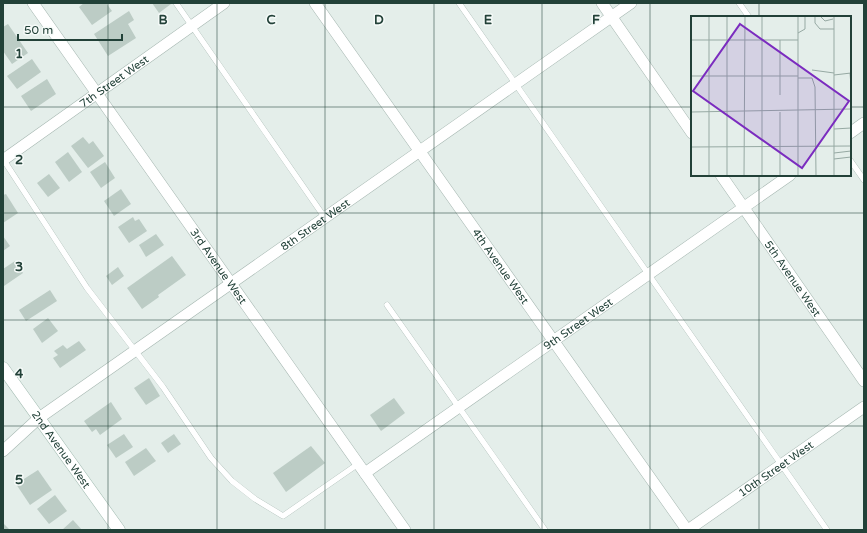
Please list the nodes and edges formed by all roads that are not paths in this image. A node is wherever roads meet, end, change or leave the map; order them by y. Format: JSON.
{"nodes":[{"id":1,"x":33,"y":3,"type":"edge"},
{"id":2,"x":176,"y":3,"type":"edge"},
{"id":3,"x":224,"y":3,"type":"edge"},
{"id":4,"x":315,"y":3,"type":"edge"},
{"id":5,"x":459,"y":3,"type":"edge"},
{"id":6,"x":602,"y":3,"type":"edge"},
{"id":7,"x":631,"y":3,"type":"edge"},
{"id":8,"x":739,"y":3,"type":"edge"},
{"id":9,"x":748,"y":16,"type":"edge"},
{"id":10,"x":611,"y":17,"type":"junction"},
{"id":11,"x":192,"y":25,"type":"junction"},
{"id":12,"x":516,"y":84,"type":"junction"},
{"id":13,"x":96,"y":93,"type":"junction"},
{"id":14,"x":864,"y":123,"type":"edge"},
{"id":15,"x":691,"y":132,"type":"edge"},
{"id":16,"x":851,"y":132,"type":"edge"},
{"id":17,"x":419,"y":152,"type":"junction"},
{"id":18,"x":3,"y":159,"type":"edge"},
{"id":19,"x":851,"y":161,"type":"edge"},
{"id":20,"x":722,"y":176,"type":"edge"},
{"id":21,"x":789,"y":176,"type":"edge"},
{"id":22,"x":864,"y":180,"type":"edge"},
{"id":23,"x":744,"y":208,"type":"junction"},
{"id":24,"x":325,"y":218,"type":"junction"},
{"id":25,"x":649,"y":274,"type":"junction"},
{"id":26,"x":230,"y":284,"type":"junction"},
{"id":27,"x":387,"y":305,"type":"dead end"},
{"id":28,"x":553,"y":341,"type":"junction"},
{"id":29,"x":135,"y":351,"type":"junction"},
{"id":30,"x":3,"y":368,"type":"edge"},
{"id":31,"x":864,"y":381,"type":"edge"},
{"id":32,"x":458,"y":406,"type":"junction"},
{"id":33,"x":864,"y":407,"type":"edge"},
{"id":34,"x":39,"y":418,"type":"junction"},
{"id":35,"x":3,"y":451,"type":"edge"},
{"id":36,"x":782,"y":464,"type":"junction"},
{"id":37,"x":362,"y":468,"type":"junction"},
{"id":38,"x":119,"y":530,"type":"edge"},
{"id":39,"x":405,"y":530,"type":"edge"},
{"id":40,"x":545,"y":530,"type":"edge"},
{"id":41,"x":687,"y":530,"type":"edge"},
{"id":42,"x":827,"y":530,"type":"edge"}],
"edges":[{"from":1,"to":13,"type":"street","name":"3rd Avenue West"},
{"from":2,"to":11,"type":"lane"},
{"from":3,"to":11,"type":"street","name":"7th Street West"},
{"from":4,"to":17,"type":"street","name":"4th Avenue West"},
{"from":5,"to":12,"type":"lane"},
{"from":6,"to":10,"type":"street"},
{"from":7,"to":10,"type":"street","name":"8th Street West"},
{"from":8,"to":9,"type":"lane"},
{"from":10,"to":12,"type":"street","name":"8th Street West"},
{"from":10,"to":15,"type":"street"},
{"from":11,"to":13,"type":"street","name":"7th Street West"},
{"from":11,"to":24,"type":"lane"},
{"from":12,"to":17,"type":"street","name":"8th Street West"},
{"from":12,"to":25,"type":"lane"},
{"from":13,"to":18,"type":"street","name":"7th Street West"},
{"from":13,"to":26,"type":"street","name":"3rd Avenue West"},
{"from":14,"to":16,"type":"street"},
{"from":17,"to":24,"type":"street","name":"8th Street West"},
{"from":17,"to":28,"type":"street","name":"4th Avenue West"},
{"from":18,"to":29,"type":"lane"},
{"from":19,"to":22,"type":"lane"},
{"from":20,"to":23,"type":"street","name":"5th Avenue West"},
{"from":21,"to":23,"type":"street","name":"9th Street West"},
{"from":23,"to":25,"type":"street","name":"9th Street West"},
{"from":23,"to":31,"type":"street","name":"5th Avenue West"},
{"from":24,"to":26,"type":"street","name":"8th Street West"},
{"from":25,"to":28,"type":"street","name":"9th Street West"},
{"from":25,"to":36,"type":"lane"},
{"from":26,"to":29,"type":"street","name":"8th Street West"},
{"from":26,"to":37,"type":"street","name":"3rd Avenue West"},
{"from":27,"to":32,"type":"lane"},
{"from":28,"to":32,"type":"street","name":"9th Street West"},
{"from":28,"to":41,"type":"street","name":"4th Avenue West"},
{"from":29,"to":34,"type":"street","name":"8th Street West"},
{"from":29,"to":37,"type":"lane"},
{"from":30,"to":34,"type":"main road","name":"2nd Avenue West"},
{"from":32,"to":37,"type":"street","name":"9th Street West"},
{"from":32,"to":40,"type":"lane"},
{"from":33,"to":36,"type":"street","name":"10th Street West"},
{"from":34,"to":35,"type":"street","name":"8th Street West"},
{"from":34,"to":38,"type":"main road","name":"2nd Avenue West"},
{"from":36,"to":41,"type":"street","name":"10th Street West"},
{"from":36,"to":42,"type":"lane"},
{"from":37,"to":39,"type":"street","name":"3rd Avenue West"}]}
